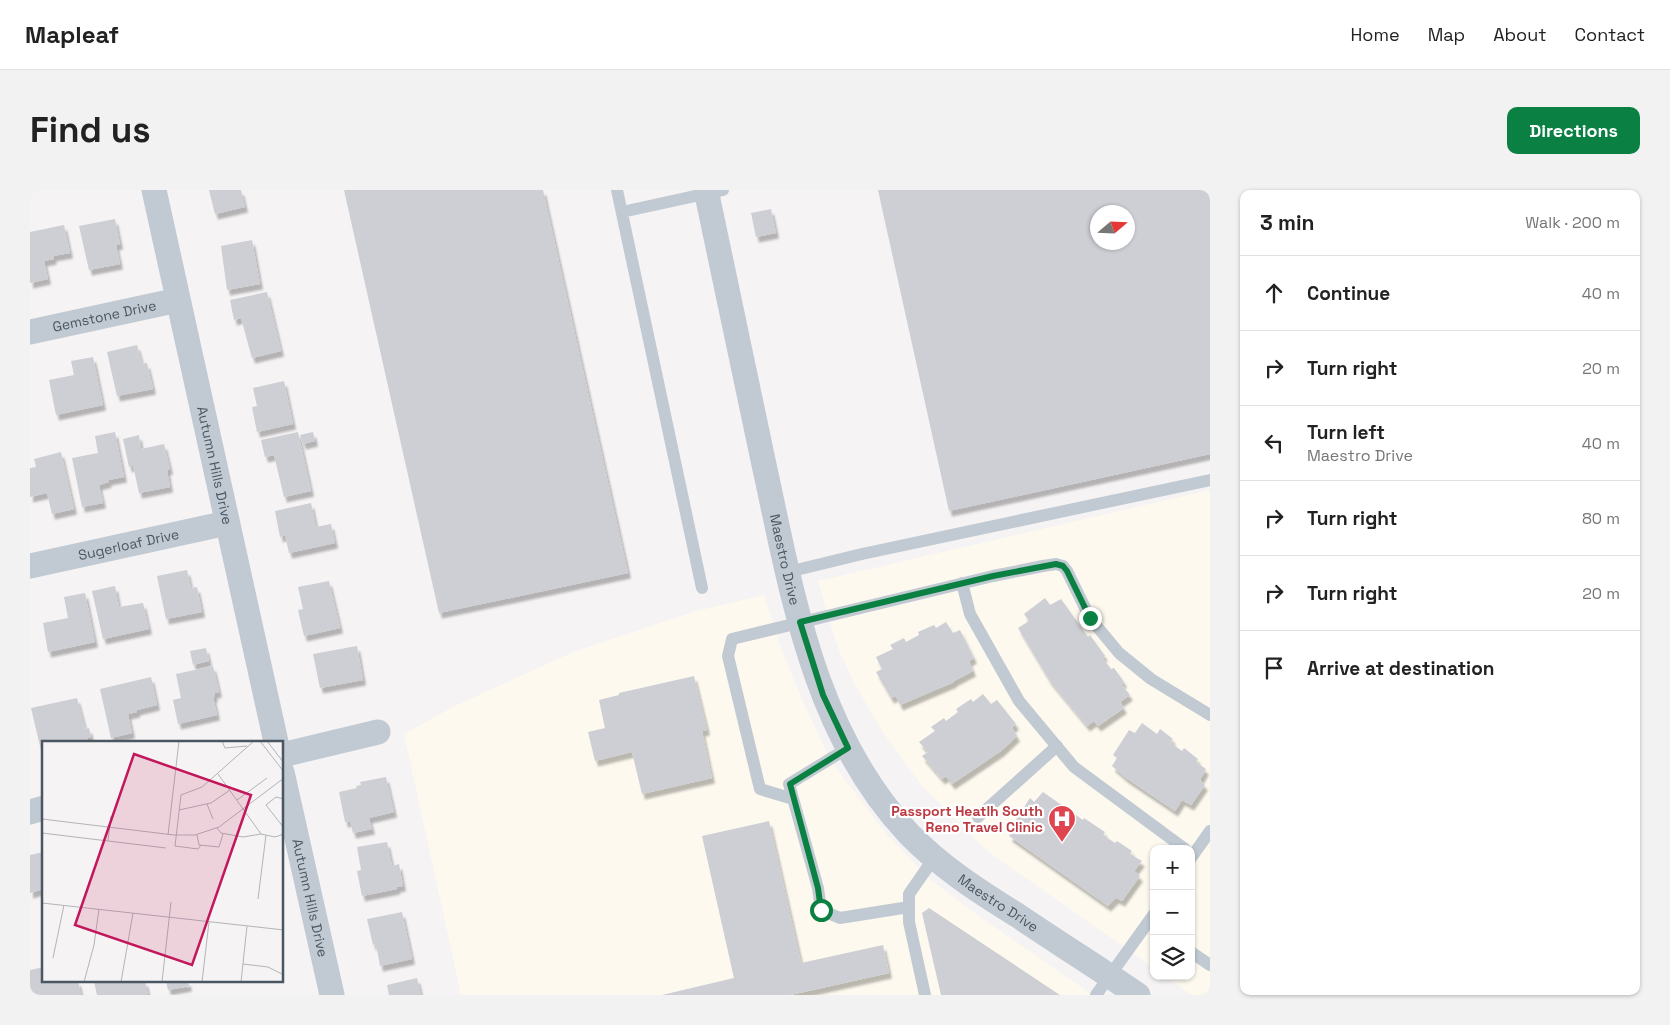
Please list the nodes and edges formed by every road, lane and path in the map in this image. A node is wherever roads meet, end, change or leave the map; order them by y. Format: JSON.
{"nodes":[{"id":1,"x":154,"y":190,"type":"edge"},
{"id":2,"x":617,"y":190,"type":"edge"},
{"id":3,"x":712,"y":191,"type":"edge"},
{"id":4,"x":622,"y":212,"type":"junction"},
{"id":5,"x":178,"y":300,"type":"junction"},
{"id":6,"x":30,"y":332,"type":"edge"},
{"id":7,"x":1210,"y":480,"type":"edge"},
{"id":8,"x":227,"y":523,"type":"junction"},
{"id":9,"x":30,"y":566,"type":"edge"},
{"id":10,"x":788,"y":572,"type":"junction"},
{"id":11,"x":962,"y":583,"type":"junction"},
{"id":12,"x":702,"y":588,"type":"dead end"},
{"id":13,"x":800,"y":622,"type":"junction"},
{"id":14,"x":1210,"y":716,"type":"edge"},
{"id":15,"x":378,"y":732,"type":"dead end"},
{"id":16,"x":276,"y":741,"type":"edge"},
{"id":17,"x":1057,"y":746,"type":"junction"},
{"id":18,"x":848,"y":748,"type":"junction"},
{"id":19,"x":284,"y":755,"type":"edge"},
{"id":20,"x":284,"y":781,"type":"edge"},
{"id":21,"x":793,"y":799,"type":"junction"},
{"id":22,"x":978,"y":817,"type":"dead end"},
{"id":23,"x":1210,"y":830,"type":"edge"},
{"id":24,"x":1178,"y":845,"type":"edge"},
{"id":25,"x":1195,"y":848,"type":"edge"},
{"id":26,"x":934,"y":858,"type":"junction"},
{"id":27,"x":909,"y":907,"type":"junction"},
{"id":28,"x":1150,"y":923,"type":"edge"},
{"id":29,"x":1195,"y":955,"type":"edge"},
{"id":30,"x":1210,"y":965,"type":"edge"},
{"id":31,"x":1103,"y":985,"type":"edge"},
{"id":32,"x":332,"y":995,"type":"edge"},
{"id":33,"x":925,"y":995,"type":"edge"},
{"id":34,"x":1138,"y":995,"type":"edge"}],
"edges":[{"from":1,"to":5,"type":"street","name":"Autumn Hills Drive"},
{"from":2,"to":4,"type":"lane"},
{"from":3,"to":4,"type":"lane"},
{"from":3,"to":10,"type":"street","name":"Maestro Drive"},
{"from":4,"to":12,"type":"lane"},
{"from":5,"to":6,"type":"street","name":"Gemstone Drive"},
{"from":5,"to":8,"type":"street","name":"Autumn Hills Drive"},
{"from":7,"to":10,"type":"lane"},
{"from":8,"to":9,"type":"street","name":"Sugerloaf Drive"},
{"from":8,"to":16,"type":"street","name":"Autumn Hills Drive"},
{"from":10,"to":13,"type":"street","name":"Maestro Drive"},
{"from":11,"to":13,"type":"lane"},
{"from":11,"to":14,"type":"lane"},
{"from":11,"to":17,"type":"lane"},
{"from":13,"to":18,"type":"street","name":"Maestro Drive"},
{"from":13,"to":21,"type":"lane"},
{"from":15,"to":19,"type":"street"},
{"from":17,"to":22,"type":"lane"},
{"from":17,"to":24,"type":"lane"},
{"from":18,"to":21,"type":"lane"},
{"from":18,"to":26,"type":"street","name":"Maestro Drive"},
{"from":20,"to":32,"type":"street","name":"Autumn Hills Drive"},
{"from":21,"to":27,"type":"lane"},
{"from":23,"to":25,"type":"lane"},
{"from":26,"to":27,"type":"lane"},
{"from":26,"to":31,"type":"street","name":"Maestro Drive"},
{"from":27,"to":33,"type":"lane"},
{"from":28,"to":31,"type":"lane"},
{"from":29,"to":30,"type":"lane"},
{"from":31,"to":34,"type":"street","name":"Maestro Drive"}]}
